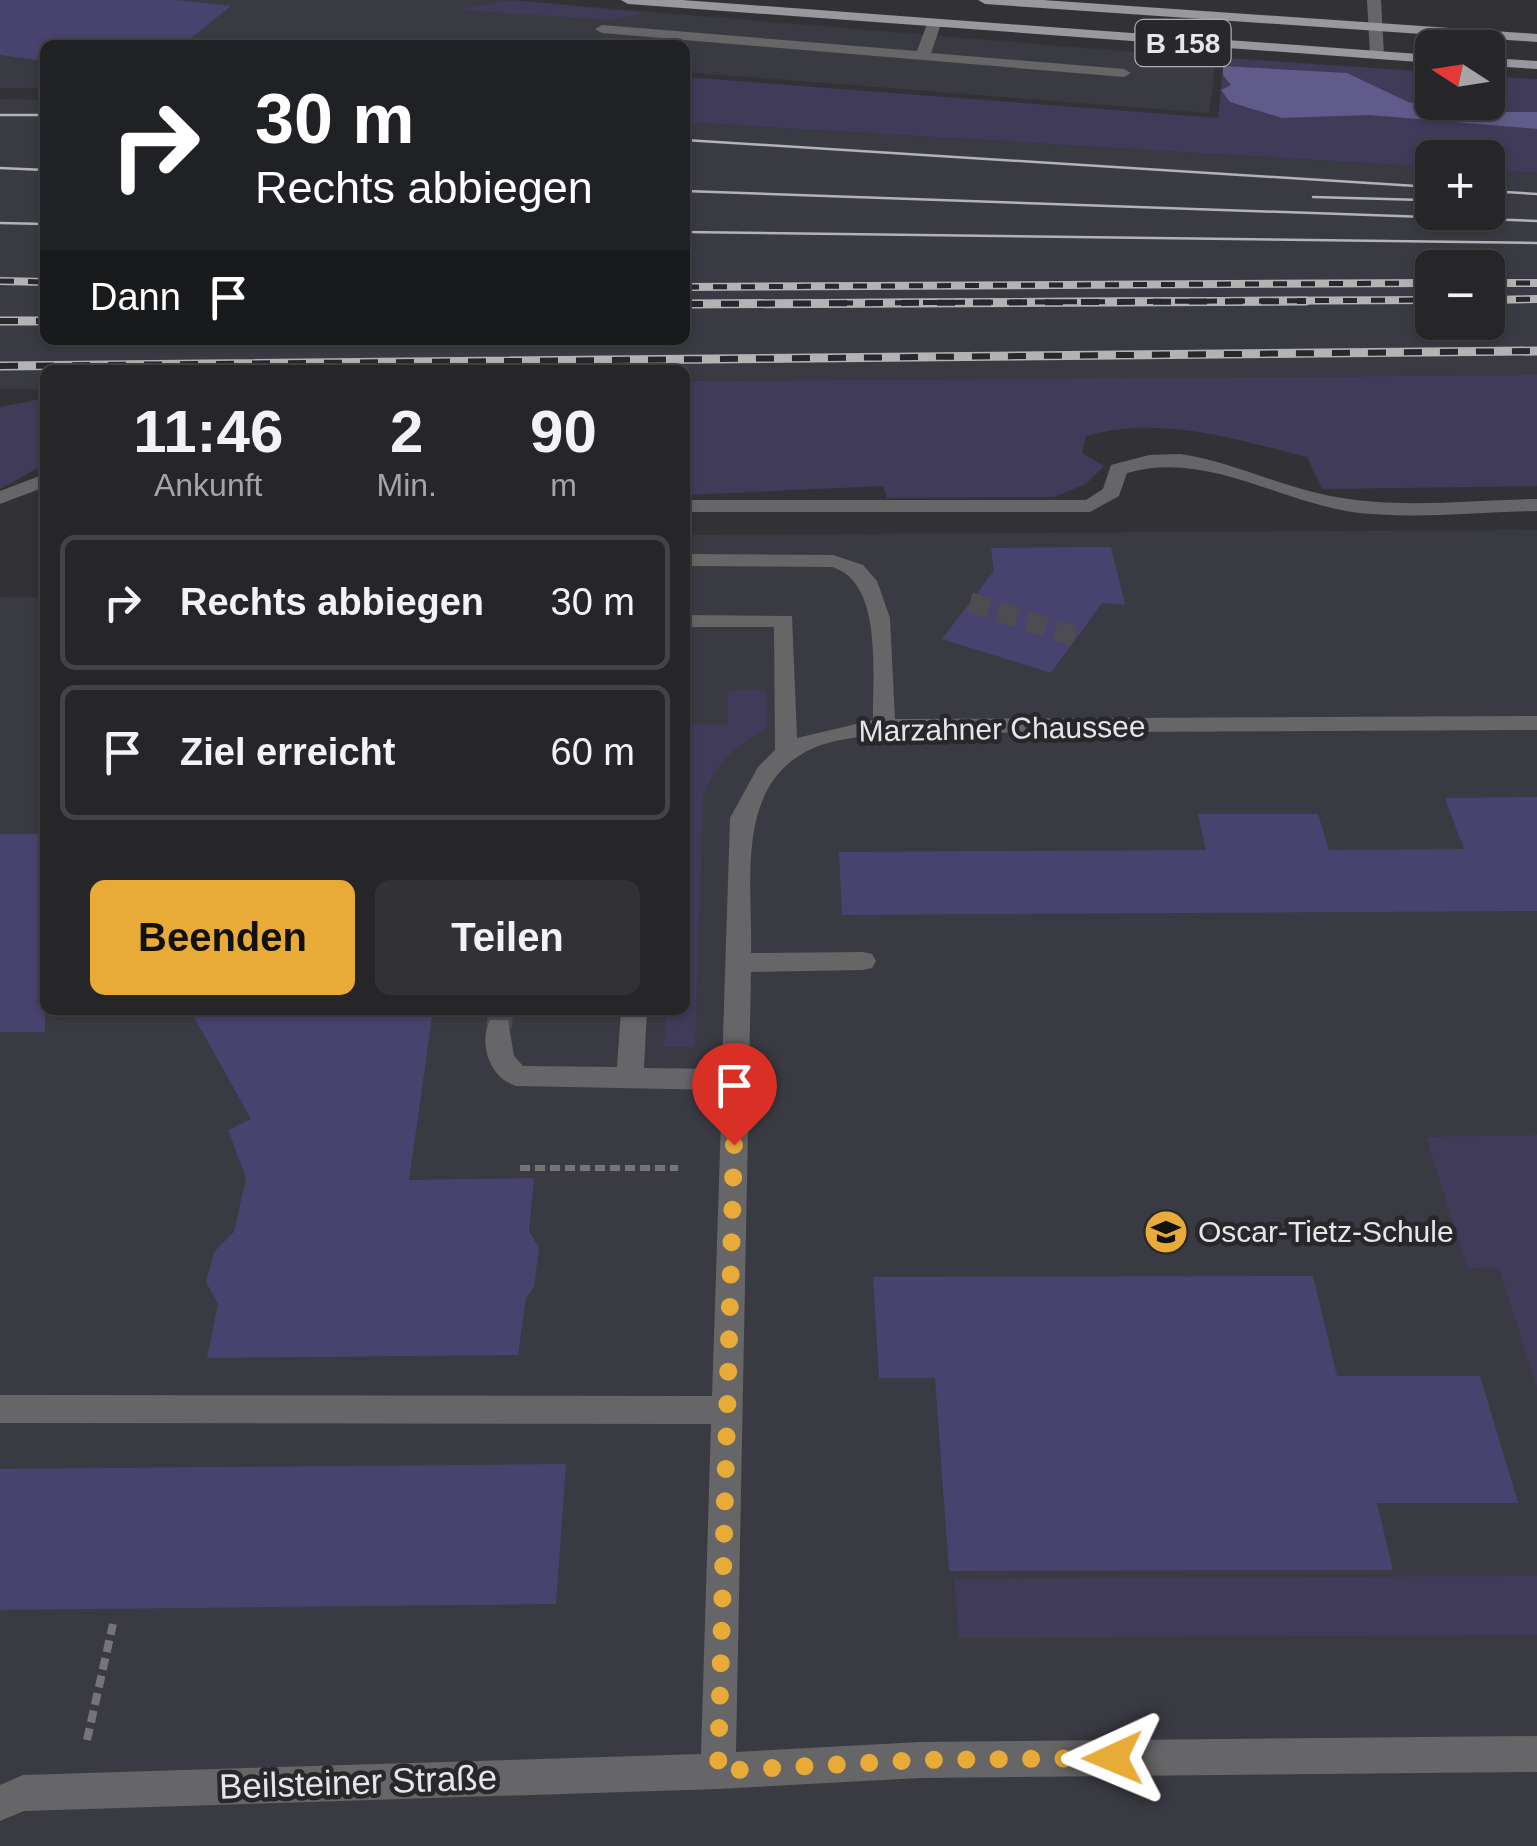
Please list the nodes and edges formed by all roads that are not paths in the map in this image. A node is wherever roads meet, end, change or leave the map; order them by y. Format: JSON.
{"nodes":[{"id":1,"x":628,"y":0,"type":"edge"},
{"id":2,"x":985,"y":0,"type":"edge"},
{"id":3,"x":1374,"y":0,"type":"edge"},
{"id":4,"x":934,"y":24,"type":"junction"},
{"id":5,"x":1375,"y":28,"type":"junction"},
{"id":6,"x":602,"y":29,"type":"dead end"},
{"id":7,"x":1537,"y":38,"type":"edge"},
{"id":8,"x":1376,"y":55,"type":"junction"},
{"id":9,"x":922,"y":56,"type":"junction"},
{"id":10,"x":1415,"y":58,"type":"edge"},
{"id":11,"x":1505,"y":63,"type":"edge"},
{"id":12,"x":1537,"y":65,"type":"edge"},
{"id":13,"x":1124,"y":73,"type":"dead end"},
{"id":14,"x":40,"y":482,"type":"edge"},
{"id":15,"x":0,"y":498,"type":"edge"},
{"id":16,"x":1537,"y":504,"type":"edge"},
{"id":17,"x":690,"y":506,"type":"edge"},
{"id":18,"x":690,"y":560,"type":"edge"},
{"id":19,"x":690,"y":621,"type":"edge"},
{"id":20,"x":1537,"y":723,"type":"edge"},
{"id":21,"x":884,"y":726,"type":"junction"},
{"id":22,"x":786,"y":750,"type":"junction"},
{"id":23,"x":863,"y":961,"type":"dead end"},
{"id":24,"x":739,"y":963,"type":"junction"},
{"id":25,"x":634,"y":1015,"type":"edge"},
{"id":26,"x":499,"y":1027,"type":"tunnel mouth"},
{"id":27,"x":630,"y":1078,"type":"junction"},
{"id":28,"x":736,"y":1080,"type":"junction"},
{"id":29,"x":0,"y":1409,"type":"edge"},
{"id":30,"x":728,"y":1410,"type":"junction"},
{"id":31,"x":1537,"y":1754,"type":"edge"},
{"id":32,"x":718,"y":1771,"type":"junction"},
{"id":33,"x":0,"y":1803,"type":"edge"}],
"edges":[{"from":1,"to":4,"type":"main road","number":"B 158"},
{"from":2,"to":5,"type":"main road","number":"B 158"},
{"from":3,"to":5,"type":"street"},
{"from":4,"to":8,"type":"main road","number":"B 158"},
{"from":4,"to":9,"type":"street"},
{"from":5,"to":7,"type":"main road","number":"B 158"},
{"from":5,"to":8,"type":"street"},
{"from":6,"to":9,"type":"street"},
{"from":8,"to":10,"type":"main road","number":"B 158"},
{"from":9,"to":13,"type":"street"},
{"from":11,"to":12,"type":"main road"},
{"from":14,"to":15,"type":"street"},
{"from":16,"to":17,"type":"street"},
{"from":18,"to":21,"type":"street"},
{"from":19,"to":22,"type":"street"},
{"from":20,"to":21,"type":"street","name":"Marzahner Chaussee"},
{"from":21,"to":22,"type":"street","name":"Marzahner Chaussee"},
{"from":22,"to":24,"type":"street"},
{"from":23,"to":24,"type":"street"},
{"from":24,"to":28,"type":"street"},
{"from":25,"to":27,"type":"street"},
{"from":26,"to":27,"type":"street"},
{"from":27,"to":28,"type":"street"},
{"from":28,"to":30,"type":"street"},
{"from":29,"to":30,"type":"street"},
{"from":30,"to":32,"type":"street"},
{"from":31,"to":32,"type":"street","name":"Beilsteiner Straße"},
{"from":32,"to":33,"type":"street","name":"Beilsteiner Straße"}]}
